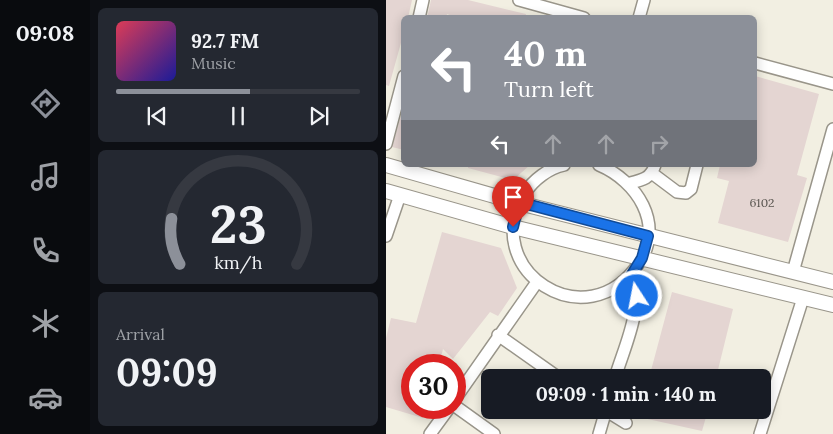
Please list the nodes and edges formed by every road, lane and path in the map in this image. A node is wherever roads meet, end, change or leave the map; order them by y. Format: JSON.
{"nodes":[{"id":1,"x":423,"y":0,"type":"edge"},
{"id":2,"x":519,"y":0,"type":"edge"},
{"id":3,"x":644,"y":0,"type":"edge"},
{"id":4,"x":420,"y":15,"type":"edge"},
{"id":5,"x":573,"y":15,"type":"edge"},
{"id":6,"x":640,"y":15,"type":"edge"},
{"id":7,"x":757,"y":64,"type":"edge"},
{"id":8,"x":833,"y":84,"type":"edge"},
{"id":9,"x":401,"y":87,"type":"edge"},
{"id":10,"x":833,"y":129,"type":"edge"},
{"id":11,"x":386,"y":144,"type":"edge"},
{"id":12,"x":386,"y":165,"type":"edge"},
{"id":13,"x":559,"y":167,"type":"edge"},
{"id":14,"x":604,"y":167,"type":"edge"},
{"id":15,"x":696,"y":167,"type":"edge"},
{"id":16,"x":654,"y":169,"type":"edge"},
{"id":17,"x":630,"y":183,"type":"junction"},
{"id":18,"x":386,"y":191,"type":"edge"},
{"id":19,"x":400,"y":195,"type":"junction"},
{"id":20,"x":519,"y":202,"type":"junction"},
{"id":21,"x":513,"y":227,"type":"junction"},
{"id":22,"x":386,"y":236,"type":"edge"},
{"id":23,"x":648,"y":236,"type":"junction"},
{"id":24,"x":642,"y":258,"type":"junction"},
{"id":25,"x":793,"y":272,"type":"junction"},
{"id":26,"x":631,"y":276,"type":"junction"},
{"id":27,"x":537,"y":282,"type":"junction"},
{"id":28,"x":833,"y":282,"type":"edge"},
{"id":29,"x":803,"y":298,"type":"junction"},
{"id":30,"x":833,"y":305,"type":"edge"},
{"id":31,"x":498,"y":335,"type":"junction"},
{"id":32,"x":546,"y":369,"type":"edge"},
{"id":33,"x":618,"y":369,"type":"edge"},
{"id":34,"x":466,"y":383,"type":"edge"},
{"id":35,"x":466,"y":414,"type":"edge"},
{"id":36,"x":441,"y":419,"type":"edge"},
{"id":37,"x":603,"y":419,"type":"edge"},
{"id":38,"x":621,"y":419,"type":"edge"},
{"id":39,"x":626,"y":422,"type":"dead end"},
{"id":40,"x":430,"y":434,"type":"edge"},
{"id":41,"x":494,"y":434,"type":"edge"},
{"id":42,"x":599,"y":434,"type":"edge"},
{"id":43,"x":760,"y":434,"type":"edge"}],
"edges":[{"from":1,"to":4,"type":"street"},
{"from":2,"to":5,"type":"street"},
{"from":3,"to":6,"type":"street"},
{"from":7,"to":8,"type":"street"},
{"from":9,"to":11,"type":"street"},
{"from":10,"to":25,"type":"street"},
{"from":12,"to":20,"type":"main road"},
{"from":13,"to":20,"type":"street"},
{"from":14,"to":17,"type":"street"},
{"from":15,"to":16,"type":"street"},
{"from":16,"to":17,"type":"street"},
{"from":17,"to":23,"type":"street"},
{"from":18,"to":19,"type":"main road"},
{"from":19,"to":21,"type":"main road"},
{"from":19,"to":22,"type":"street"},
{"from":20,"to":21,"type":"street"},
{"from":20,"to":23,"type":"main road"},
{"from":21,"to":24,"type":"main road"},
{"from":21,"to":27,"type":"street"},
{"from":23,"to":24,"type":"street"},
{"from":23,"to":25,"type":"main road"},
{"from":24,"to":26,"type":"street"},
{"from":24,"to":29,"type":"main road"},
{"from":25,"to":28,"type":"main road"},
{"from":26,"to":27,"type":"street"},
{"from":26,"to":33,"type":"street"},
{"from":27,"to":31,"type":"street"},
{"from":29,"to":30,"type":"main road"},
{"from":29,"to":43,"type":"street"},
{"from":31,"to":32,"type":"street"},
{"from":31,"to":34,"type":"street"},
{"from":35,"to":41,"type":"street"},
{"from":36,"to":40,"type":"street"},
{"from":37,"to":42,"type":"street"},
{"from":38,"to":39,"type":"street"}]}
